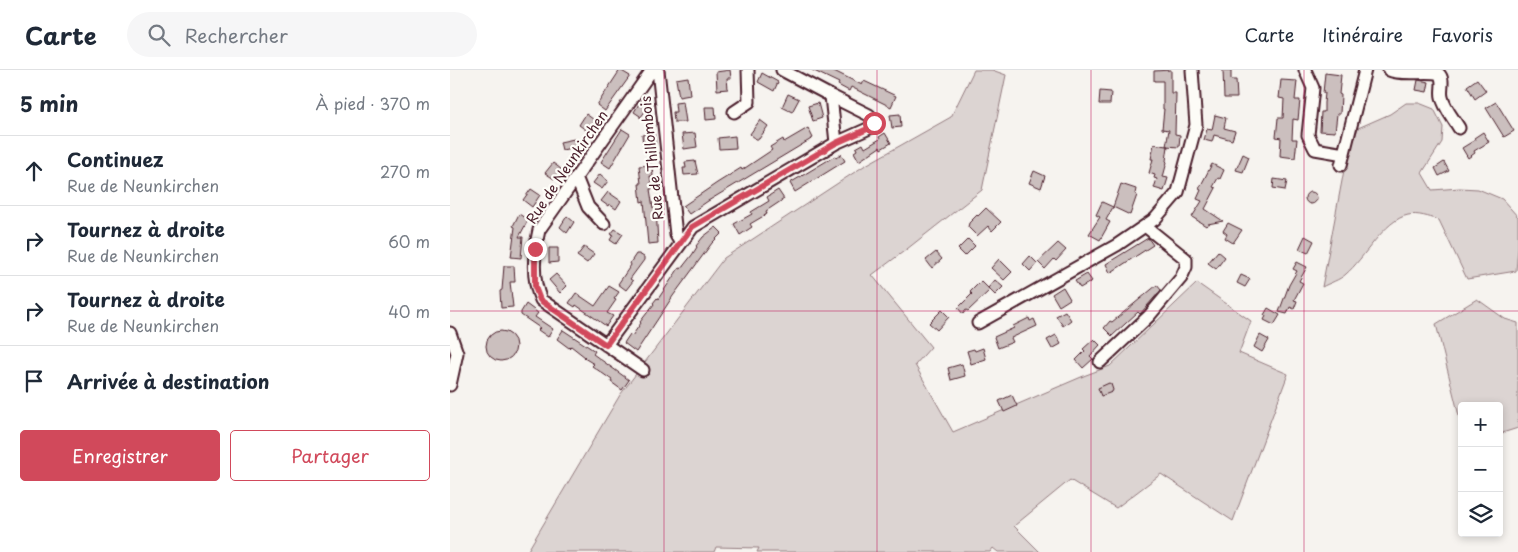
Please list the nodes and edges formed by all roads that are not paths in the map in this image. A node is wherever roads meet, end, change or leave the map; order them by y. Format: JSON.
{"nodes":[{"id":1,"x":652,"y":70,"type":"edge"},
{"id":2,"x":658,"y":70,"type":"edge"},
{"id":3,"x":748,"y":70,"type":"edge"},
{"id":4,"x":782,"y":70,"type":"edge"},
{"id":5,"x":1192,"y":70,"type":"edge"},
{"id":6,"x":1305,"y":70,"type":"edge"},
{"id":7,"x":1366,"y":70,"type":"edge"},
{"id":8,"x":1389,"y":70,"type":"edge"},
{"id":9,"x":831,"y":96,"type":"junction"},
{"id":10,"x":734,"y":112,"type":"dead end"},
{"id":11,"x":1459,"y":128,"type":"dead end"},
{"id":12,"x":836,"y":143,"type":"junction"},
{"id":13,"x":576,"y":177,"type":"junction"},
{"id":14,"x":604,"y":224,"type":"dead end"},
{"id":15,"x":1144,"y":226,"type":"junction"},
{"id":16,"x":680,"y":242,"type":"junction"},
{"id":17,"x":978,"y":323,"type":"dead end"},
{"id":18,"x":450,"y":333,"type":"edge"},
{"id":19,"x":606,"y":345,"type":"junction"},
{"id":20,"x":1100,"y":362,"type":"dead end"},
{"id":21,"x":643,"y":370,"type":"dead end"},
{"id":22,"x":450,"y":385,"type":"edge"}],
"edges":[{"from":1,"to":13,"type":"street","name":"Rue de Neunkirchen"},
{"from":2,"to":16,"type":"street","name":"Rue de Thillombois"},
{"from":3,"to":10,"type":"street"},
{"from":4,"to":9,"type":"street"},
{"from":5,"to":15,"type":"street"},
{"from":6,"to":7,"type":"street"},
{"from":8,"to":11,"type":"street"},
{"from":9,"to":12,"type":"street"},
{"from":9,"to":12,"type":"street"},
{"from":12,"to":16,"type":"street"},
{"from":13,"to":14,"type":"street"},
{"from":13,"to":19,"type":"street","name":"Rue de Neunkirchen"},
{"from":15,"to":17,"type":"street"},
{"from":15,"to":20,"type":"street"},
{"from":16,"to":19,"type":"street"},
{"from":18,"to":22,"type":"street"},
{"from":19,"to":21,"type":"street","name":"Rue de Neunkirchen"}]}
